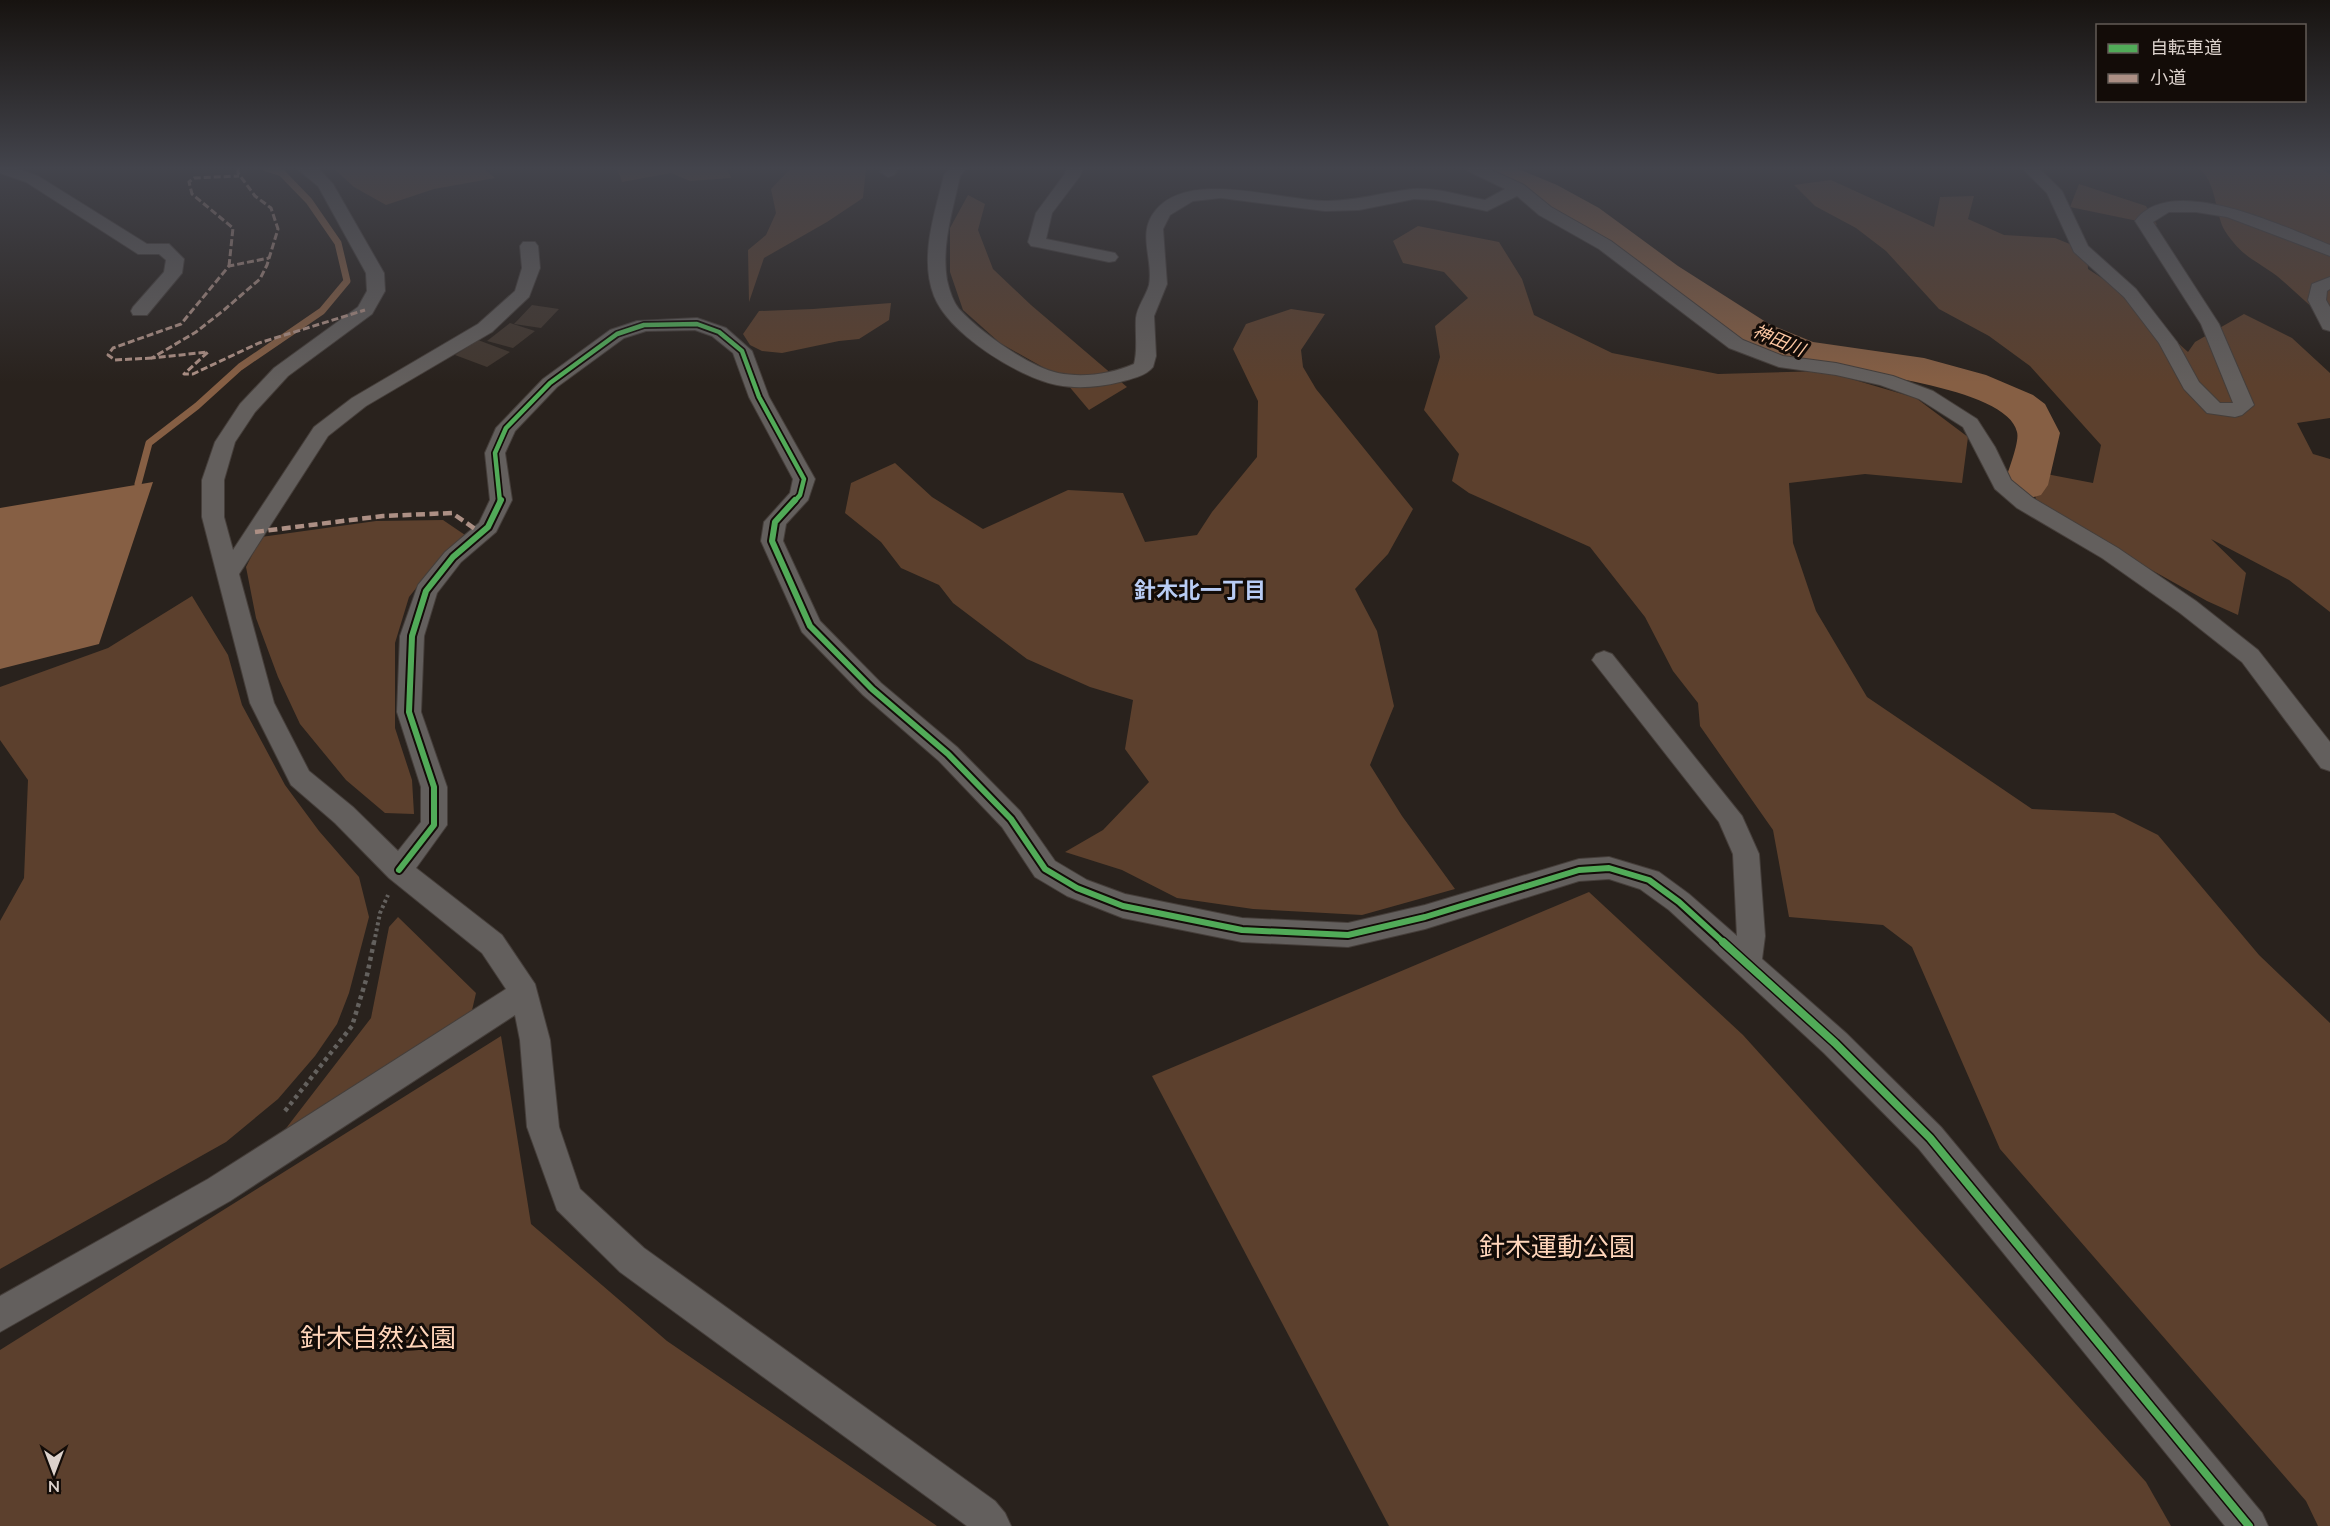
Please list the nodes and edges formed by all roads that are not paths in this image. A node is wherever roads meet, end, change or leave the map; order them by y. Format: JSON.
{"nodes":[{"id":1,"x":127,"y":239,"type":"edge"},
{"id":2,"x":356,"y":239,"type":"edge"},
{"id":3,"x":940,"y":239,"type":"edge"},
{"id":4,"x":1038,"y":239,"type":"edge"},
{"id":5,"x":1155,"y":239,"type":"edge"},
{"id":6,"x":1595,"y":239,"type":"edge"},
{"id":7,"x":2076,"y":239,"type":"edge"},
{"id":8,"x":2156,"y":239,"type":"edge"},
{"id":9,"x":2299,"y":239,"type":"edge"},
{"id":10,"x":529,"y":246,"type":"dead end"},
{"id":11,"x":2330,"y":251,"type":"edge"},
{"id":12,"x":1109,"y":257,"type":"dead end"},
{"id":13,"x":2330,"y":282,"type":"edge"},
{"id":14,"x":140,"y":311,"type":"dead end"},
{"id":15,"x":2330,"y":326,"type":"edge"},
{"id":16,"x":228,"y":574,"type":"junction"},
{"id":17,"x":1604,"y":660,"type":"dead end"},
{"id":18,"x":2330,"y":761,"type":"edge"},
{"id":19,"x":399,"y":870,"type":"junction"},
{"id":20,"x":1747,"y":963,"type":"junction"},
{"id":21,"x":525,"y":993,"type":"junction"},
{"id":22,"x":0,"y":1315,"type":"edge"},
{"id":23,"x":992,"y":1526,"type":"edge"},
{"id":24,"x":2249,"y":1526,"type":"edge"}],
"edges":[{"from":1,"to":14,"type":"street"},
{"from":2,"to":16,"type":"street"},
{"from":3,"to":5,"type":"street"},
{"from":4,"to":12,"type":"street"},
{"from":6,"to":18,"type":"street"},
{"from":7,"to":8,"type":"street"},
{"from":9,"to":11,"type":"street"},
{"from":10,"to":16,"type":"street"},
{"from":13,"to":15,"type":"street"},
{"from":16,"to":19,"type":"street"},
{"from":17,"to":20,"type":"street"},
{"from":19,"to":20,"type":"street"},
{"from":19,"to":21,"type":"street"},
{"from":20,"to":24,"type":"street"},
{"from":21,"to":22,"type":"street"},
{"from":21,"to":23,"type":"street"}]}
